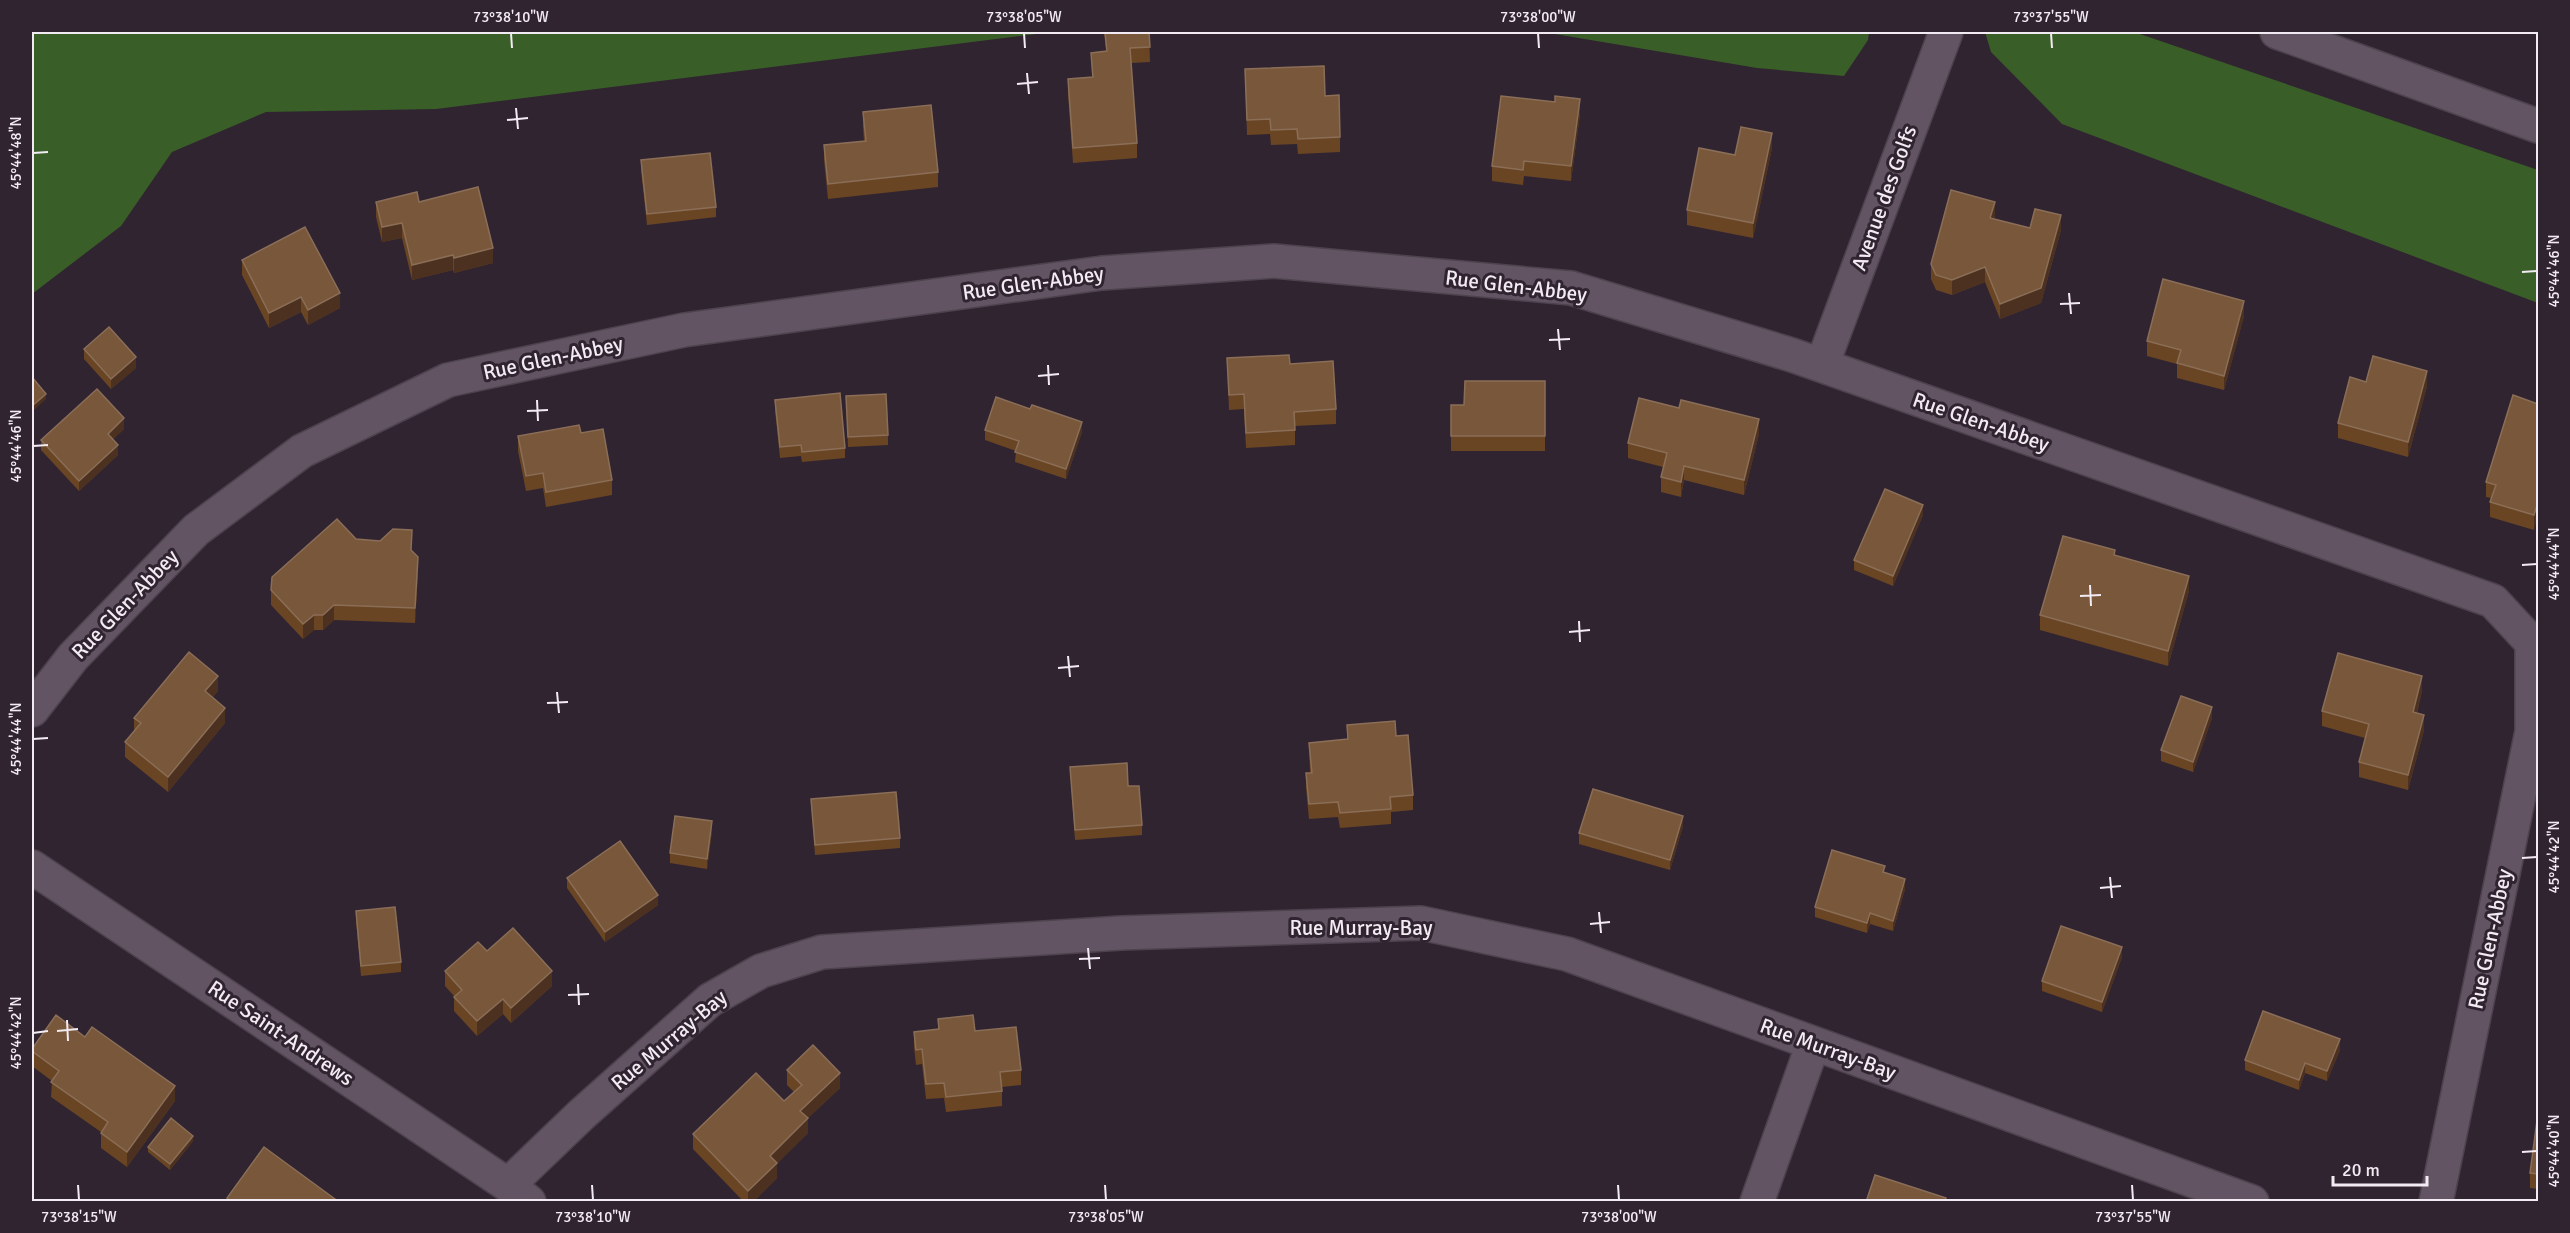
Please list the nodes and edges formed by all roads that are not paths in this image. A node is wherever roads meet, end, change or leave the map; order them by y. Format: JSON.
{"nodes":[{"id":1,"x":1946,"y":32,"type":"edge"},
{"id":2,"x":2277,"y":32,"type":"edge"},
{"id":3,"x":2538,"y":126,"type":"edge"},
{"id":4,"x":1822,"y":365,"type":"junction"},
{"id":5,"x":32,"y":710,"type":"edge"},
{"id":6,"x":32,"y":867,"type":"edge"},
{"id":7,"x":1813,"y":1044,"type":"junction"},
{"id":8,"x":518,"y":1193,"type":"edge"},
{"id":9,"x":1757,"y":1202,"type":"edge"},
{"id":10,"x":2252,"y":1202,"type":"edge"},
{"id":11,"x":2436,"y":1202,"type":"edge"}],
"edges":[{"from":1,"to":4,"type":"street","name":"Avenue des Golfs"},
{"from":2,"to":3,"type":"street"},
{"from":4,"to":5,"type":"street","name":"Rue Glen-Abbey"},
{"from":4,"to":11,"type":"street","name":"Rue Glen-Abbey"},
{"from":6,"to":8,"type":"street","name":"Rue Saint-Andrews"},
{"from":7,"to":8,"type":"street","name":"Rue Murray-Bay"},
{"from":7,"to":9,"type":"street"},
{"from":7,"to":10,"type":"street","name":"Rue Murray-Bay"}]}
